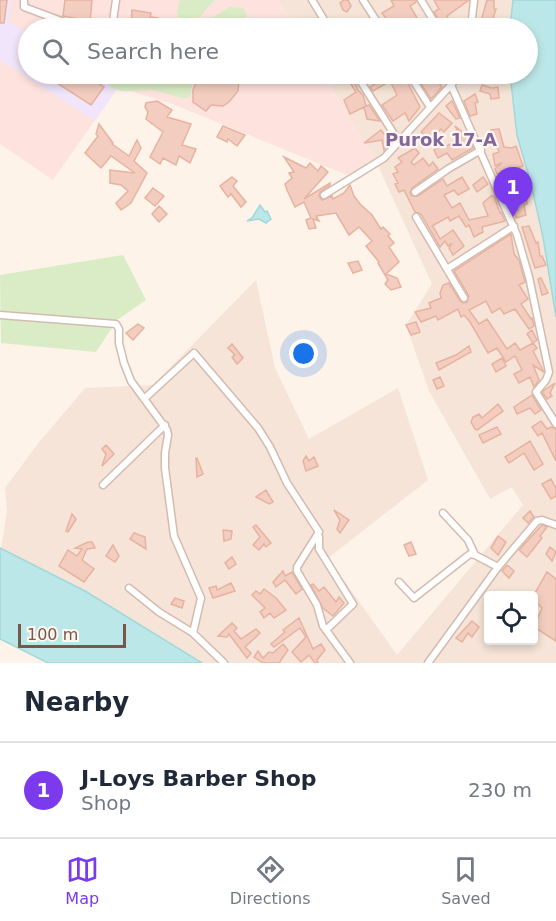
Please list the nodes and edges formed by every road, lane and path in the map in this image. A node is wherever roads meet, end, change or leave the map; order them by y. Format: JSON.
{"nodes":[{"id":1,"x":116,"y":0,"type":"edge"},
{"id":2,"x":312,"y":0,"type":"edge"},
{"id":3,"x":363,"y":0,"type":"edge"},
{"id":4,"x":421,"y":0,"type":"edge"},
{"id":5,"x":474,"y":0,"type":"edge"},
{"id":6,"x":24,"y":4,"type":"edge"},
{"id":7,"x":57,"y":18,"type":"edge"},
{"id":8,"x":113,"y":18,"type":"edge"},
{"id":9,"x":323,"y":18,"type":"edge"},
{"id":10,"x":375,"y":18,"type":"edge"},
{"id":11,"x":432,"y":18,"type":"edge"},
{"id":12,"x":472,"y":18,"type":"edge"},
{"id":13,"x":362,"y":84,"type":"edge"},
{"id":14,"x":415,"y":84,"type":"edge"},
{"id":15,"x":452,"y":85,"type":"joint"},
{"id":16,"x":430,"y":107,"type":"junction"},
{"id":17,"x":399,"y":142,"type":"junction"},
{"id":18,"x":481,"y":150,"type":"junction"},
{"id":19,"x":415,"y":192,"type":"dead end"},
{"id":20,"x":324,"y":195,"type":"dead end"},
{"id":21,"x":416,"y":217,"type":"dead end"},
{"id":22,"x":514,"y":226,"type":"junction"},
{"id":23,"x":447,"y":269,"type":"junction"},
{"id":24,"x":464,"y":298,"type":"dead end"},
{"id":25,"x":0,"y":315,"type":"edge"},
{"id":26,"x":144,"y":399,"type":"junction"},
{"id":27,"x":556,"y":424,"type":"edge"},
{"id":28,"x":165,"y":425,"type":"junction"},
{"id":29,"x":103,"y":485,"type":"dead end"},
{"id":30,"x":443,"y":513,"type":"dead end"},
{"id":31,"x":556,"y":525,"type":"edge"},
{"id":32,"x":319,"y":535,"type":"junction"},
{"id":33,"x":475,"y":555,"type":"junction"},
{"id":34,"x":498,"y":567,"type":"junction"},
{"id":35,"x":399,"y":582,"type":"dead end"},
{"id":36,"x":129,"y":588,"type":"dead end"},
{"id":37,"x":326,"y":630,"type":"junction"},
{"id":38,"x":193,"y":633,"type":"junction"},
{"id":39,"x":224,"y":663,"type":"edge"},
{"id":40,"x":350,"y":663,"type":"edge"},
{"id":41,"x":428,"y":663,"type":"edge"}],
"edges":[{"from":1,"to":8,"type":"street"},
{"from":2,"to":9,"type":"street"},
{"from":3,"to":10,"type":"street"},
{"from":4,"to":11,"type":"street"},
{"from":5,"to":12,"type":"street"},
{"from":6,"to":7,"type":"street"},
{"from":13,"to":17,"type":"street"},
{"from":14,"to":16,"type":"street"},
{"from":15,"to":16,"type":"street"},
{"from":15,"to":18,"type":"street"},
{"from":16,"to":17,"type":"street"},
{"from":17,"to":20,"type":"street"},
{"from":18,"to":19,"type":"street"},
{"from":18,"to":22,"type":"street"},
{"from":21,"to":23,"type":"street"},
{"from":22,"to":23,"type":"street"},
{"from":22,"to":27,"type":"street"},
{"from":23,"to":24,"type":"street"},
{"from":25,"to":26,"type":"street"},
{"from":26,"to":28,"type":"street"},
{"from":26,"to":32,"type":"street"},
{"from":28,"to":29,"type":"street"},
{"from":28,"to":38,"type":"street"},
{"from":30,"to":33,"type":"street"},
{"from":31,"to":34,"type":"street"},
{"from":32,"to":37,"type":"street"},
{"from":32,"to":37,"type":"street"},
{"from":33,"to":34,"type":"street"},
{"from":33,"to":35,"type":"street"},
{"from":34,"to":41,"type":"street"},
{"from":36,"to":38,"type":"street"},
{"from":37,"to":40,"type":"street"},
{"from":38,"to":39,"type":"street"}]}
